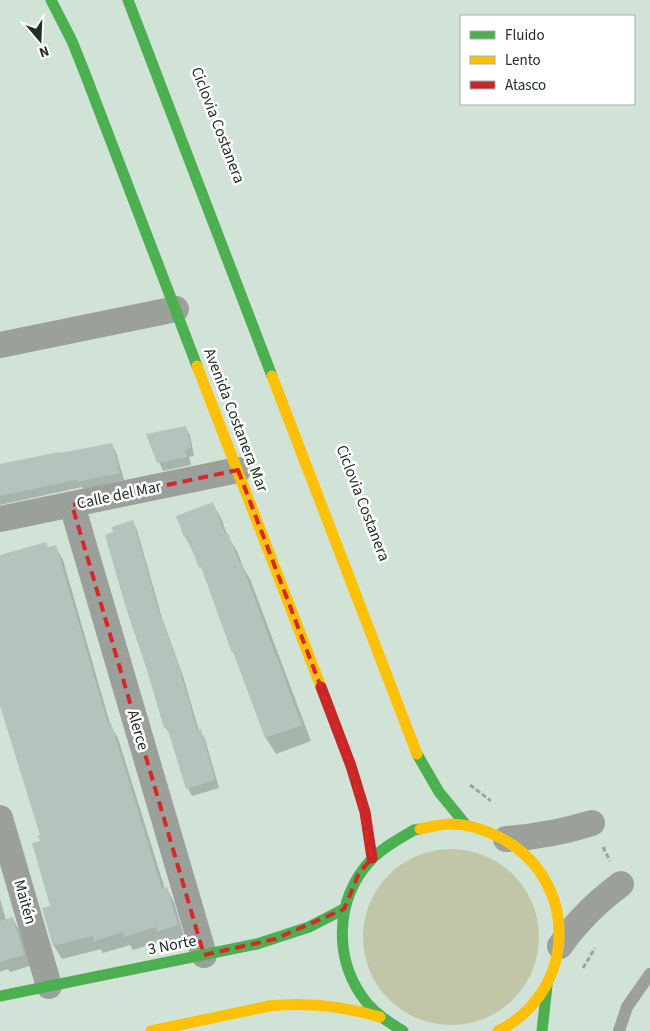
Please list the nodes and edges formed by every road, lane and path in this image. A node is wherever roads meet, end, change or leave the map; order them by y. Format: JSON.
{"nodes":[{"id":1,"x":51,"y":0,"type":"edge"},
{"id":2,"x":128,"y":0,"type":"edge"},
{"id":3,"x":176,"y":309,"type":"junction"},
{"id":4,"x":2,"y":338,"type":"edge"},
{"id":5,"x":238,"y":470,"type":"junction"},
{"id":6,"x":72,"y":505,"type":"junction"},
{"id":7,"x":0,"y":520,"type":"edge"},
{"id":8,"x":470,"y":784,"type":"dead end"},
{"id":9,"x":496,"y":805,"type":"dead end"},
{"id":10,"x":0,"y":818,"type":"edge"},
{"id":11,"x":592,"y":823,"type":"joint"},
{"id":12,"x":466,"y":825,"type":"junction"},
{"id":13,"x":506,"y":839,"type":"junction"},
{"id":14,"x":372,"y":858,"type":"junction"},
{"id":15,"x":621,"y":884,"type":"joint"},
{"id":16,"x":344,"y":909,"type":"junction"},
{"id":17,"x":599,"y":943,"type":"dead end"},
{"id":18,"x":560,"y":946,"type":"junction"},
{"id":19,"x":204,"y":955,"type":"junction"},
{"id":20,"x":582,"y":970,"type":"dead end"},
{"id":21,"x":650,"y":974,"type":"edge"},
{"id":22,"x":50,"y":986,"type":"junction"},
{"id":23,"x":547,"y":986,"type":"junction"},
{"id":24,"x":0,"y":996,"type":"edge"},
{"id":25,"x":380,"y":1017,"type":"junction"},
{"id":26,"x":151,"y":1031,"type":"edge"},
{"id":27,"x":403,"y":1031,"type":"edge"},
{"id":28,"x":498,"y":1031,"type":"edge"},
{"id":29,"x":542,"y":1031,"type":"edge"},
{"id":30,"x":619,"y":1031,"type":"edge"}],
"edges":[{"from":1,"to":3,"type":"main road","name":"Avenida Costanera Mar"},
{"from":2,"to":12,"type":"main road"},
{"from":3,"to":4,"type":"street"},
{"from":3,"to":5,"type":"main road","name":"Avenida Costanera Mar"},
{"from":5,"to":6,"type":"street","name":"Calle del Mar"},
{"from":5,"to":14,"type":"main road","name":"Avenida Costanera Mar"},
{"from":6,"to":7,"type":"street","name":"Calle del Mar"},
{"from":6,"to":19,"type":"street","name":"Alerce"},
{"from":8,"to":9,"type":"path"},
{"from":10,"to":22,"type":"street","name":"Maitén"},
{"from":11,"to":13,"type":"street"},
{"from":11,"to":15,"type":"path"},
{"from":12,"to":13,"type":"main road"},
{"from":12,"to":14,"type":"main road"},
{"from":13,"to":18,"type":"main road"},
{"from":14,"to":16,"type":"main road"},
{"from":15,"to":18,"type":"street"},
{"from":16,"to":19,"type":"main road","name":"3 Norte"},
{"from":16,"to":25,"type":"main road"},
{"from":17,"to":20,"type":"path"},
{"from":18,"to":23,"type":"main road"},
{"from":19,"to":22,"type":"main road","name":"3 Norte"},
{"from":21,"to":30,"type":"lane"},
{"from":22,"to":24,"type":"main road","name":"3 Norte"},
{"from":23,"to":28,"type":"main road"},
{"from":23,"to":29,"type":"main road"},
{"from":25,"to":26,"type":"main road"},
{"from":25,"to":27,"type":"main road"}]}
